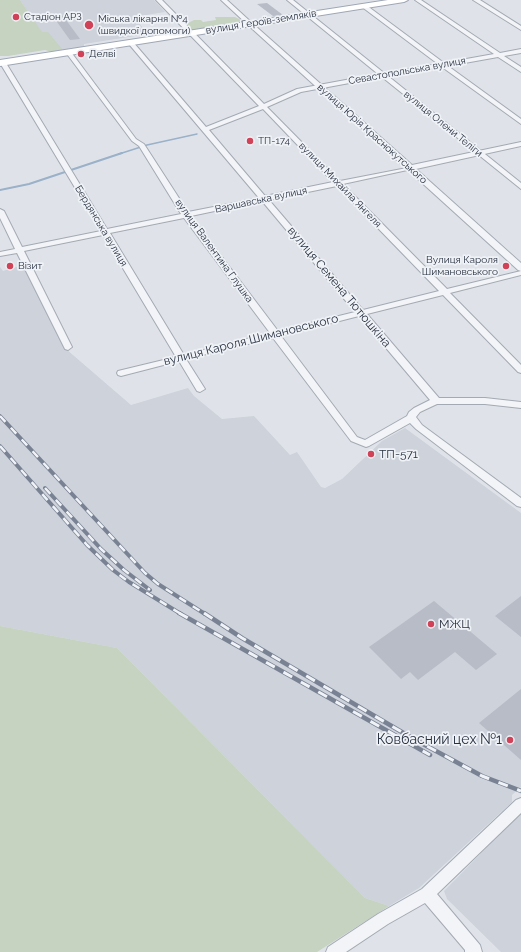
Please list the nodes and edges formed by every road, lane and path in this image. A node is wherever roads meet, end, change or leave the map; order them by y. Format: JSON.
{"nodes":[{"id":1,"x":159,"y":0,"type":"edge"},
{"id":2,"x":224,"y":0,"type":"edge"},
{"id":3,"x":290,"y":0,"type":"edge"},
{"id":4,"x":404,"y":0,"type":"edge"},
{"id":5,"x":418,"y":0,"type":"edge"},
{"id":6,"x":476,"y":0,"type":"edge"},
{"id":7,"x":364,"y":6,"type":"junction"},
{"id":8,"x":309,"y":15,"type":"junction"},
{"id":9,"x":250,"y":24,"type":"junction"},
{"id":10,"x":521,"y":28,"type":"edge"},
{"id":11,"x":192,"y":33,"type":"junction"},
{"id":12,"x":131,"y":43,"type":"junction"},
{"id":13,"x":521,"y":50,"type":"edge"},
{"id":14,"x":69,"y":53,"type":"junction"},
{"id":15,"x":498,"y":55,"type":"junction"},
{"id":16,"x":2,"y":63,"type":"edge"},
{"id":17,"x":443,"y":64,"type":"junction"},
{"id":18,"x":521,"y":70,"type":"edge"},
{"id":19,"x":383,"y":75,"type":"junction"},
{"id":20,"x":320,"y":87,"type":"junction"},
{"id":21,"x":264,"y":106,"type":"junction"},
{"id":22,"x":521,"y":122,"type":"edge"},
{"id":23,"x":206,"y":129,"type":"junction"},
{"id":24,"x":521,"y":144,"type":"edge"},
{"id":25,"x":479,"y":153,"type":"junction"},
{"id":26,"x":410,"y":168,"type":"junction"},
{"id":27,"x":338,"y":184,"type":"junction"},
{"id":28,"x":521,"y":187,"type":"edge"},
{"id":29,"x":264,"y":199,"type":"junction"},
{"id":30,"x":0,"y":211,"type":"edge"},
{"id":31,"x":186,"y":215,"type":"junction"},
{"id":32,"x":104,"y":232,"type":"junction"},
{"id":33,"x":20,"y":250,"type":"junction"},
{"id":34,"x":0,"y":254,"type":"edge"},
{"id":35,"x":521,"y":268,"type":"edge"},
{"id":36,"x":521,"y":273,"type":"edge"},
{"id":37,"x":445,"y":293,"type":"junction"},
{"id":38,"x":362,"y":313,"type":"junction"},
{"id":39,"x":275,"y":335,"type":"junction"},
{"id":40,"x":68,"y":347,"type":"dead end"},
{"id":41,"x":181,"y":357,"type":"junction"},
{"id":42,"x":521,"y":370,"type":"edge"},
{"id":43,"x":121,"y":373,"type":"dead end"},
{"id":44,"x":200,"y":389,"type":"dead end"},
{"id":45,"x":436,"y":401,"type":"junction"},
{"id":46,"x":521,"y":405,"type":"edge"},
{"id":47,"x":411,"y":418,"type":"junction"},
{"id":48,"x":521,"y":503,"type":"edge"},
{"id":49,"x":521,"y":804,"type":"edge"},
{"id":50,"x":427,"y":894,"type":"junction"},
{"id":51,"x":333,"y":952,"type":"edge"},
{"id":52,"x":472,"y":952,"type":"edge"}],
"edges":[{"from":1,"to":11,"type":"street","name":"вулиця Михайла Янгеля"},
{"from":2,"to":9,"type":"street","name":"вулиця Юрія Краснокутського"},
{"from":3,"to":8,"type":"street","name":"вулиця Олени Теліги"},
{"from":4,"to":7,"type":"main road","name":"вулиця Героїв-земляків"},
{"from":5,"to":15,"type":"street"},
{"from":6,"to":10,"type":"street"},
{"from":7,"to":8,"type":"main road","name":"вулиця Героїв-земляків"},
{"from":7,"to":17,"type":"street"},
{"from":8,"to":9,"type":"main road","name":"вулиця Героїв-земляків"},
{"from":8,"to":19,"type":"street","name":"вулиця Олени Теліги"},
{"from":9,"to":11,"type":"main road","name":"вулиця Героїв-земляків"},
{"from":9,"to":20,"type":"street","name":"вулиця Юрія Краснокутського"},
{"from":11,"to":12,"type":"main road","name":"вулиця Героїв-земляків"},
{"from":11,"to":21,"type":"street","name":"вулиця Михайла Янгеля"},
{"from":12,"to":14,"type":"main road","name":"вулиця Героїв-земляків"},
{"from":12,"to":23,"type":"street","name":"вулиця Семена Тютюшкіна"},
{"from":13,"to":15,"type":"street","name":"Севастопольська вулиця"},
{"from":14,"to":16,"type":"main road","name":"вулиця Героїв-земляків"},
{"from":14,"to":31,"type":"street","name":"вулиця Валентина Глушка"},
{"from":15,"to":17,"type":"street","name":"Севастопольська вулиця"},
{"from":15,"to":18,"type":"street"},
{"from":16,"to":32,"type":"street","name":"Бердянська вулиця"},
{"from":17,"to":19,"type":"street","name":"Севастопольська вулиця"},
{"from":17,"to":22,"type":"street"},
{"from":19,"to":20,"type":"street","name":"Севастопольська вулиця"},
{"from":19,"to":25,"type":"street","name":"вулиця Олени Теліги"},
{"from":20,"to":21,"type":"street","name":"Севастопольська вулиця"},
{"from":20,"to":26,"type":"street","name":"вулиця Юрія Краснокутського"},
{"from":21,"to":23,"type":"street","name":"Севастопольська вулиця"},
{"from":21,"to":27,"type":"street","name":"вулиця Михайла Янгеля"},
{"from":23,"to":29,"type":"street","name":"вулиця Семена Тютюшкіна"},
{"from":24,"to":25,"type":"street","name":"Варшавська вулиця"},
{"from":25,"to":26,"type":"street","name":"Варшавська вулиця"},
{"from":25,"to":28,"type":"street","name":"вулиця Олени Теліги"},
{"from":26,"to":27,"type":"street","name":"Варшавська вулиця"},
{"from":26,"to":35,"type":"street","name":"вулиця Юрія Краснокутського"},
{"from":27,"to":29,"type":"street","name":"Варшавська вулиця"},
{"from":27,"to":37,"type":"street","name":"вулиця Михайла Янгеля"},
{"from":29,"to":31,"type":"street","name":"Варшавська вулиця"},
{"from":29,"to":38,"type":"street","name":"вулиця Семена Тютюшкіна"},
{"from":30,"to":33,"type":"street"},
{"from":31,"to":32,"type":"street","name":"Варшавська вулиця"},
{"from":31,"to":39,"type":"street","name":"вулиця Валентина Глушка"},
{"from":32,"to":33,"type":"street","name":"Варшавська вулиця"},
{"from":32,"to":41,"type":"street","name":"Бердянська вулиця"},
{"from":33,"to":34,"type":"street","name":"Варшавська вулиця"},
{"from":33,"to":40,"type":"street"},
{"from":36,"to":37,"type":"street","name":"вулиця Кароля Шимановського"},
{"from":37,"to":38,"type":"street","name":"вулиця Кароля Шимановського"},
{"from":37,"to":42,"type":"street","name":"вулиця Михайла Янгеля"},
{"from":38,"to":39,"type":"street","name":"вулиця Кароля Шимановського"},
{"from":38,"to":45,"type":"street","name":"вулиця Семена Тютюшкіна"},
{"from":39,"to":41,"type":"street","name":"вулиця Кароля Шимановського"},
{"from":39,"to":47,"type":"street","name":"вулиця Валентина Глушка"},
{"from":41,"to":43,"type":"street","name":"вулиця Кароля Шимановського"},
{"from":41,"to":44,"type":"street","name":"Бердянська вулиця"},
{"from":45,"to":46,"type":"street"},
{"from":45,"to":47,"type":"street"},
{"from":47,"to":48,"type":"street"},
{"from":49,"to":50,"type":"street"},
{"from":50,"to":51,"type":"street"},
{"from":50,"to":52,"type":"street"}]}
